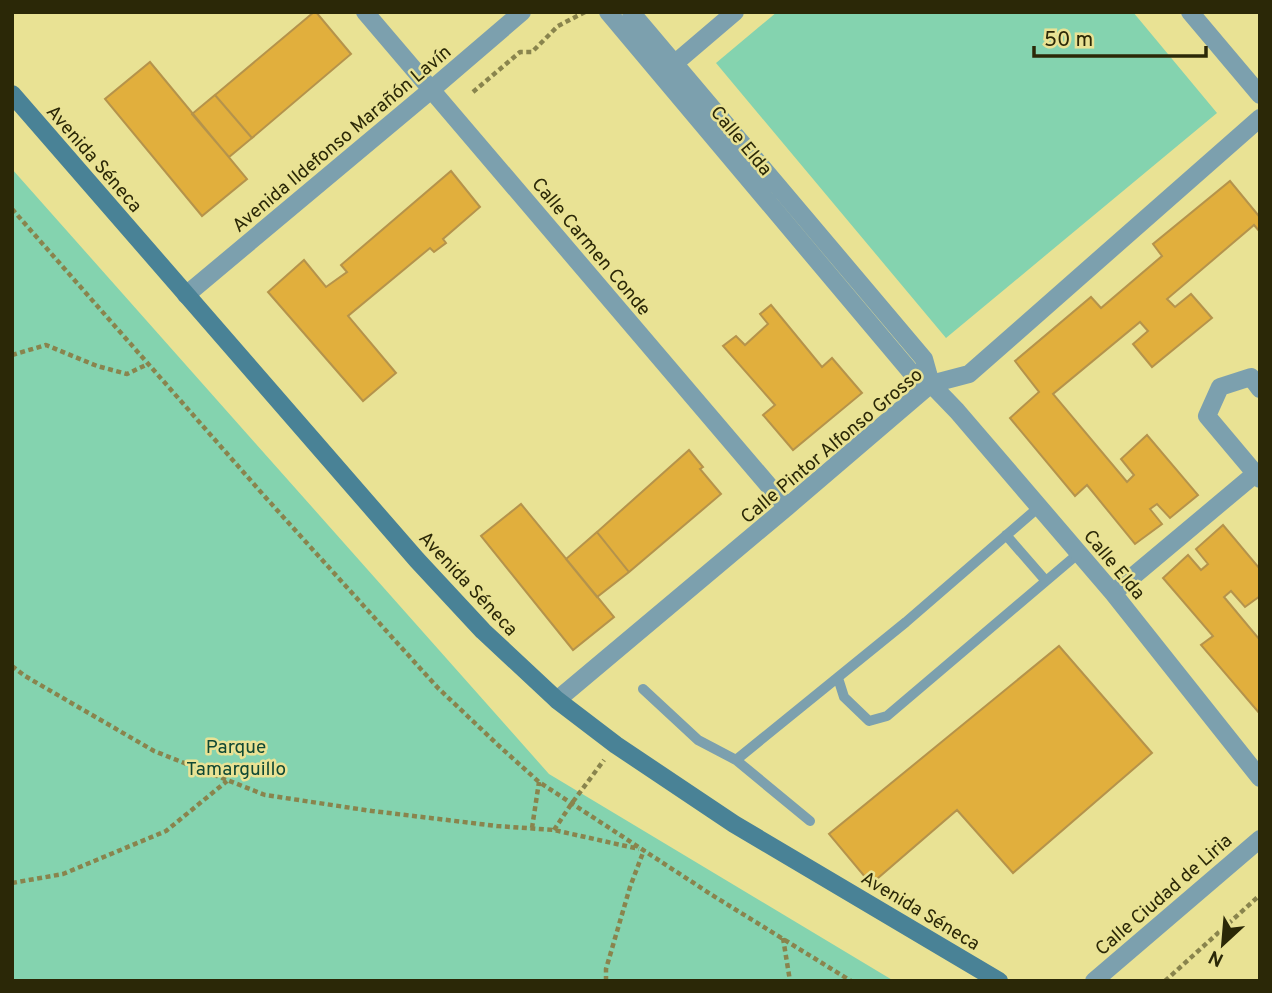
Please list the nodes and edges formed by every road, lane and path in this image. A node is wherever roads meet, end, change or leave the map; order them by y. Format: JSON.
{"nodes":[{"id":1,"x":365,"y":12,"type":"edge"},
{"id":2,"x":522,"y":12,"type":"edge"},
{"id":3,"x":585,"y":12,"type":"edge"},
{"id":4,"x":608,"y":12,"type":"edge"},
{"id":5,"x":631,"y":12,"type":"edge"},
{"id":6,"x":734,"y":12,"type":"edge"},
{"id":7,"x":1190,"y":12,"type":"edge"},
{"id":8,"x":674,"y":64,"type":"junction"},
{"id":9,"x":431,"y":90,"type":"junction"},
{"id":10,"x":473,"y":92,"type":"dead end"},
{"id":11,"x":12,"y":94,"type":"edge"},
{"id":12,"x":1260,"y":95,"type":"edge"},
{"id":13,"x":1260,"y":118,"type":"edge"},
{"id":14,"x":12,"y":209,"type":"edge"},
{"id":15,"x":186,"y":295,"type":"junction"},
{"id":16,"x":12,"y":355,"type":"edge"},
{"id":17,"x":148,"y":363,"type":"junction"},
{"id":18,"x":931,"y":384,"type":"junction"},
{"id":19,"x":1260,"y":388,"type":"edge"},
{"id":20,"x":1257,"y":477,"type":"edge"},
{"id":21,"x":787,"y":507,"type":"junction"},
{"id":22,"x":1039,"y":507,"type":"junction"},
{"id":23,"x":1006,"y":536,"type":"junction"},
{"id":24,"x":1079,"y":553,"type":"junction"},
{"id":25,"x":1046,"y":581,"type":"junction"},
{"id":26,"x":1113,"y":593,"type":"junction"},
{"id":27,"x":12,"y":666,"type":"edge"},
{"id":28,"x":838,"y":678,"type":"junction"},
{"id":29,"x":643,"y":689,"type":"dead end"},
{"id":30,"x":557,"y":700,"type":"junction"},
{"id":31,"x":616,"y":745,"type":"junction"},
{"id":32,"x":736,"y":760,"type":"junction"},
{"id":33,"x":1260,"y":778,"type":"edge"},
{"id":34,"x":228,"y":780,"type":"junction"},
{"id":35,"x":539,"y":782,"type":"junction"},
{"id":36,"x":572,"y":803,"type":"junction"},
{"id":37,"x":810,"y":821,"type":"dead end"},
{"id":38,"x":532,"y":828,"type":"junction"},
{"id":39,"x":554,"y":830,"type":"junction"},
{"id":40,"x":1260,"y":839,"type":"edge"},
{"id":41,"x":644,"y":850,"type":"junction"},
{"id":42,"x":12,"y":883,"type":"edge"},
{"id":43,"x":1260,"y":895,"type":"edge"},
{"id":44,"x":783,"y":938,"type":"junction"},
{"id":45,"x":606,"y":981,"type":"edge"},
{"id":46,"x":790,"y":981,"type":"edge"},
{"id":47,"x":851,"y":981,"type":"edge"},
{"id":48,"x":999,"y":981,"type":"edge"},
{"id":49,"x":1094,"y":981,"type":"edge"},
{"id":50,"x":1165,"y":981,"type":"edge"}],
"edges":[{"from":1,"to":9,"type":"street","name":"Calle Carmen Conde"},
{"from":2,"to":9,"type":"street","name":"Avenida Ildefonso Marañón Lavín"},
{"from":3,"to":10,"type":"path"},
{"from":4,"to":18,"type":"street","name":"Calle Elda"},
{"from":5,"to":8,"type":"street","name":"Calle Elda"},
{"from":6,"to":8,"type":"street"},
{"from":7,"to":12,"type":"street"},
{"from":8,"to":18,"type":"street","name":"Calle Elda"},
{"from":9,"to":15,"type":"street","name":"Avenida Ildefonso Marañón Lavín"},
{"from":9,"to":21,"type":"street","name":"Calle Carmen Conde"},
{"from":11,"to":15,"type":"street","name":"Avenida Séneca"},
{"from":13,"to":18,"type":"street","name":"Calle Pintor Alfonso Grosso"},
{"from":14,"to":17,"type":"path"},
{"from":15,"to":30,"type":"street","name":"Avenida Séneca"},
{"from":16,"to":17,"type":"path"},
{"from":17,"to":35,"type":"path"},
{"from":18,"to":21,"type":"street","name":"Calle Pintor Alfonso Grosso"},
{"from":18,"to":22,"type":"street","name":"Calle Elda"},
{"from":19,"to":20,"type":"street"},
{"from":20,"to":26,"type":"street"},
{"from":21,"to":30,"type":"street","name":"Calle Pintor Alfonso Grosso"},
{"from":22,"to":23,"type":"lane"},
{"from":22,"to":24,"type":"street","name":"Calle Elda"},
{"from":23,"to":25,"type":"lane"},
{"from":23,"to":28,"type":"lane"},
{"from":24,"to":25,"type":"lane"},
{"from":24,"to":26,"type":"street","name":"Calle Elda"},
{"from":25,"to":28,"type":"lane"},
{"from":26,"to":33,"type":"street","name":"Calle Elda"},
{"from":27,"to":34,"type":"path"},
{"from":28,"to":32,"type":"lane"},
{"from":29,"to":32,"type":"lane"},
{"from":30,"to":31,"type":"street","name":"Avenida Séneca"},
{"from":31,"to":36,"type":"path"},
{"from":31,"to":48,"type":"street","name":"Avenida Séneca"},
{"from":32,"to":37,"type":"lane"},
{"from":34,"to":38,"type":"path"},
{"from":34,"to":42,"type":"path"},
{"from":35,"to":36,"type":"path"},
{"from":35,"to":38,"type":"path"},
{"from":36,"to":39,"type":"path"},
{"from":36,"to":41,"type":"path"},
{"from":38,"to":39,"type":"path"},
{"from":39,"to":41,"type":"path"},
{"from":40,"to":49,"type":"street","name":"Calle Ciudad de Liria"},
{"from":41,"to":44,"type":"path"},
{"from":41,"to":45,"type":"path"},
{"from":43,"to":50,"type":"path"},
{"from":44,"to":46,"type":"path"},
{"from":44,"to":47,"type":"path"}]}
